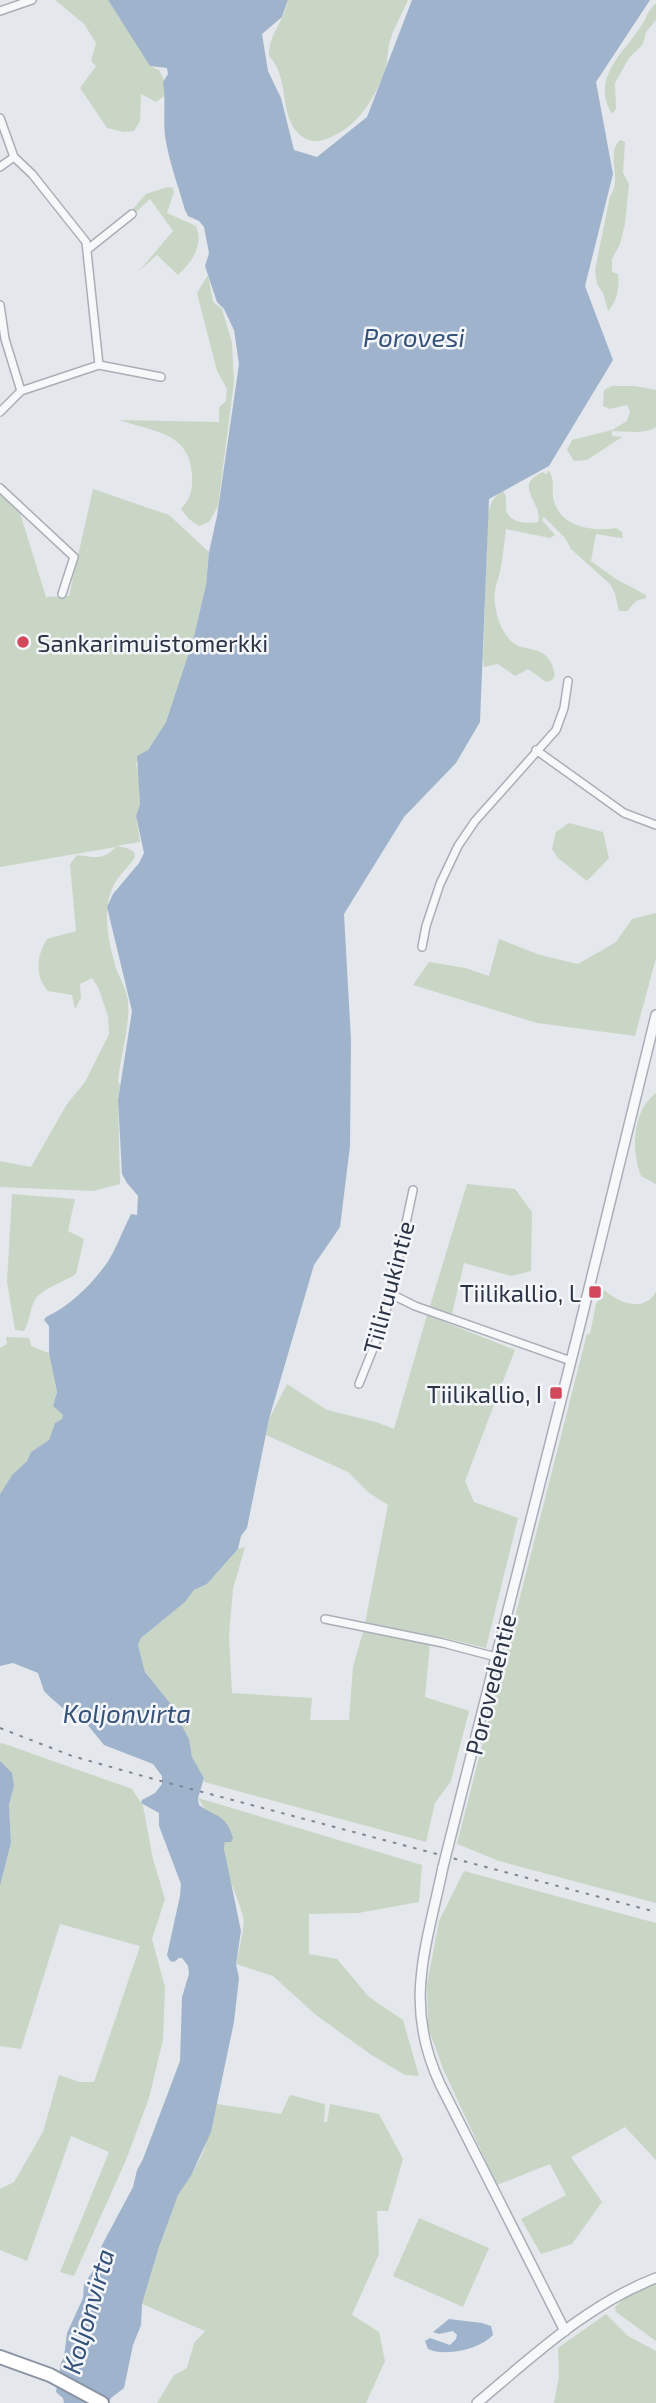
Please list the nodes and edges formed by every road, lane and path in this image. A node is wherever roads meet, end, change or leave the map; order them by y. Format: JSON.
{"nodes":[{"id":1,"x":32,"y":0,"type":"edge"},
{"id":2,"x":0,"y":11,"type":"edge"},
{"id":3,"x":0,"y":118,"type":"edge"},
{"id":4,"x":14,"y":157,"type":"junction"},
{"id":5,"x":0,"y":167,"type":"edge"},
{"id":6,"x":132,"y":214,"type":"dead end"},
{"id":7,"x":88,"y":249,"type":"junction"},
{"id":8,"x":0,"y":305,"type":"edge"},
{"id":9,"x":1,"y":321,"type":"edge"},
{"id":10,"x":99,"y":365,"type":"junction"},
{"id":11,"x":161,"y":377,"type":"dead end"},
{"id":12,"x":21,"y":391,"type":"junction"},
{"id":13,"x":0,"y":412,"type":"edge"},
{"id":14,"x":0,"y":488,"type":"edge"},
{"id":15,"x":62,"y":594,"type":"dead end"},
{"id":16,"x":568,"y":681,"type":"dead end"},
{"id":17,"x":536,"y":750,"type":"junction"},
{"id":18,"x":656,"y":825,"type":"edge"},
{"id":19,"x":422,"y":947,"type":"dead end"},
{"id":20,"x":656,"y":1015,"type":"edge"},
{"id":21,"x":413,"y":1189,"type":"dead end"},
{"id":22,"x":391,"y":1294,"type":"junction"},
{"id":23,"x":571,"y":1361,"type":"junction"},
{"id":24,"x":359,"y":1384,"type":"dead end"},
{"id":25,"x":325,"y":1619,"type":"dead end"},
{"id":26,"x":496,"y":1657,"type":"junction"},
{"id":27,"x":656,"y":2278,"type":"edge"},
{"id":28,"x":565,"y":2331,"type":"junction"},
{"id":29,"x":0,"y":2357,"type":"edge"},
{"id":30,"x":102,"y":2403,"type":"edge"},
{"id":31,"x":477,"y":2403,"type":"edge"}],
"edges":[{"from":1,"to":2,"type":"street"},
{"from":3,"to":4,"type":"street"},
{"from":4,"to":5,"type":"street"},
{"from":4,"to":7,"type":"street"},
{"from":6,"to":7,"type":"street"},
{"from":7,"to":10,"type":"street"},
{"from":8,"to":9,"type":"street"},
{"from":9,"to":12,"type":"street"},
{"from":10,"to":11,"type":"street"},
{"from":10,"to":12,"type":"street"},
{"from":12,"to":13,"type":"street"},
{"from":14,"to":15,"type":"street"},
{"from":16,"to":17,"type":"street"},
{"from":17,"to":18,"type":"street"},
{"from":17,"to":19,"type":"street"},
{"from":20,"to":23,"type":"street","name":"Porovedentie"},
{"from":21,"to":22,"type":"street","name":"Tiiliruukintie"},
{"from":22,"to":23,"type":"street"},
{"from":22,"to":24,"type":"street","name":"Tiiliruukintie"},
{"from":23,"to":26,"type":"street","name":"Porovedentie"},
{"from":25,"to":26,"type":"street"},
{"from":26,"to":28,"type":"street","name":"Porovedentie","bridge":true},
{"from":27,"to":28,"type":"street"},
{"from":28,"to":31,"type":"street"},
{"from":29,"to":30,"type":"highway"}]}
